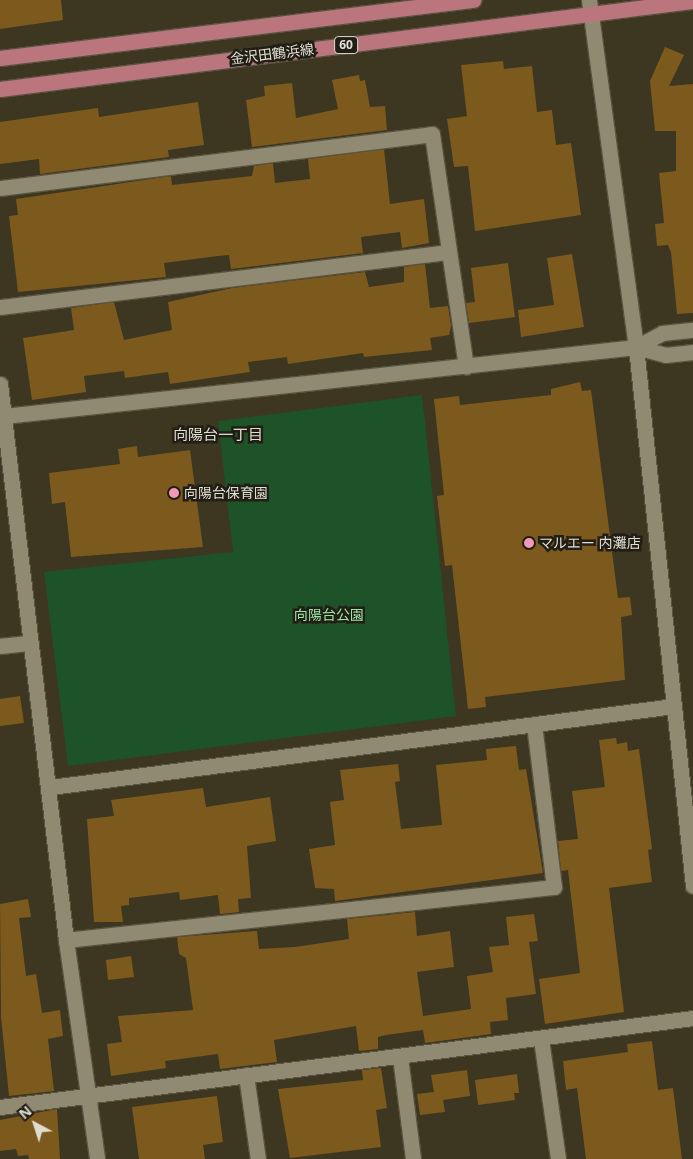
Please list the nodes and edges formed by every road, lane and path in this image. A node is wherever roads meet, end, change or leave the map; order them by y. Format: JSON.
{"nodes":[{"id":1,"x":473,"y":0,"type":"edge"},
{"id":2,"x":693,"y":1,"type":"edge"},
{"id":3,"x":590,"y":6,"type":"edge"},
{"id":4,"x":0,"y":58,"type":"edge"},
{"id":5,"x":0,"y":89,"type":"edge"},
{"id":6,"x":0,"y":188,"type":"edge"},
{"id":7,"x":448,"y":252,"type":"junction"},
{"id":8,"x":0,"y":307,"type":"edge"},
{"id":9,"x":693,"y":330,"type":"edge"},
{"id":10,"x":636,"y":347,"type":"junction"},
{"id":11,"x":693,"y":352,"type":"edge"},
{"id":12,"x":466,"y":367,"type":"junction"},
{"id":13,"x":0,"y":384,"type":"edge"},
{"id":14,"x":4,"y":416,"type":"junction"},
{"id":15,"x":30,"y":643,"type":"junction"},
{"id":16,"x":0,"y":646,"type":"edge"},
{"id":17,"x":674,"y":706,"type":"junction"},
{"id":18,"x":534,"y":726,"type":"junction"},
{"id":19,"x":51,"y":787,"type":"junction"},
{"id":20,"x":693,"y":886,"type":"edge"},
{"id":21,"x":66,"y":940,"type":"junction"},
{"id":22,"x":693,"y":1018,"type":"edge"},
{"id":23,"x":541,"y":1040,"type":"junction"},
{"id":24,"x":400,"y":1056,"type":"junction"},
{"id":25,"x":246,"y":1075,"type":"junction"},
{"id":26,"x":89,"y":1096,"type":"junction"},
{"id":27,"x":0,"y":1107,"type":"edge"},
{"id":28,"x":97,"y":1159,"type":"edge"},
{"id":29,"x":258,"y":1159,"type":"edge"},
{"id":30,"x":413,"y":1159,"type":"edge"},
{"id":31,"x":558,"y":1159,"type":"edge"}],
"edges":[{"from":1,"to":4,"type":"main road","number":"60"},
{"from":2,"to":3,"type":"main road","name":"金沢田鶴浜線","number":"60"},
{"from":3,"to":5,"type":"main road","name":"金沢田鶴浜線","number":"60"},
{"from":3,"to":10,"type":"street"},
{"from":6,"to":7,"type":"street"},
{"from":7,"to":8,"type":"street"},
{"from":7,"to":12,"type":"street"},
{"from":9,"to":10,"type":"street"},
{"from":10,"to":11,"type":"street"},
{"from":10,"to":12,"type":"street"},
{"from":10,"to":17,"type":"street"},
{"from":12,"to":14,"type":"street"},
{"from":13,"to":14,"type":"street"},
{"from":14,"to":15,"type":"street"},
{"from":15,"to":16,"type":"street"},
{"from":15,"to":19,"type":"street"},
{"from":17,"to":18,"type":"street"},
{"from":17,"to":20,"type":"street"},
{"from":18,"to":19,"type":"street"},
{"from":18,"to":21,"type":"street"},
{"from":19,"to":21,"type":"street"},
{"from":21,"to":26,"type":"street"},
{"from":22,"to":23,"type":"street"},
{"from":23,"to":24,"type":"street"},
{"from":23,"to":31,"type":"street"},
{"from":24,"to":25,"type":"street"},
{"from":24,"to":30,"type":"street"},
{"from":25,"to":26,"type":"street"},
{"from":25,"to":29,"type":"street"},
{"from":26,"to":27,"type":"street"},
{"from":26,"to":28,"type":"street"}]}
